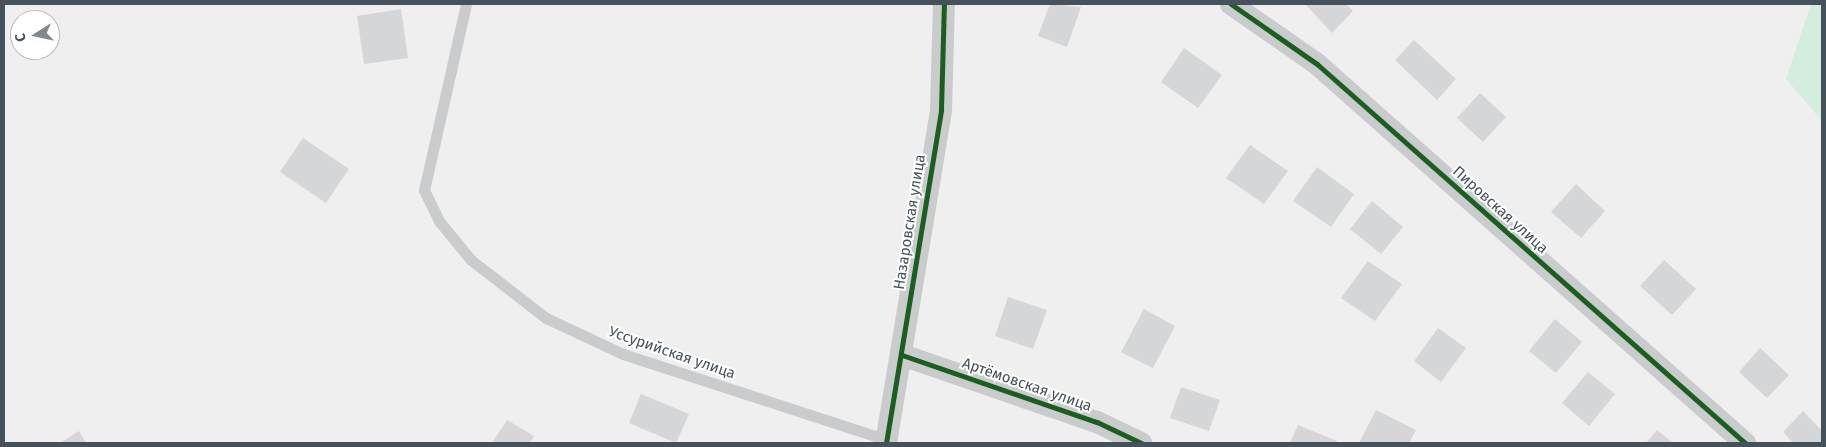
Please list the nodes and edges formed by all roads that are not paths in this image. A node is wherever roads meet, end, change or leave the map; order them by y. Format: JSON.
{"nodes":[{"id":1,"x":466,"y":4,"type":"edge"},
{"id":2,"x":944,"y":4,"type":"edge"},
{"id":3,"x":1231,"y":4,"type":"edge"},
{"id":4,"x":902,"y":355,"type":"junction"},
{"id":5,"x":886,"y":442,"type":"edge"},
{"id":6,"x":1142,"y":443,"type":"edge"},
{"id":7,"x":1745,"y":443,"type":"edge"}],
"edges":[{"from":1,"to":5,"type":"lane","name":"Уссурийская улица"},
{"from":2,"to":4,"type":"street","name":"Назаровская улица"},
{"from":3,"to":7,"type":"street","name":"Пировская улица"},
{"from":4,"to":5,"type":"street","name":"Назаровская улица"},
{"from":4,"to":6,"type":"street","name":"Артёмовская улица"}]}
